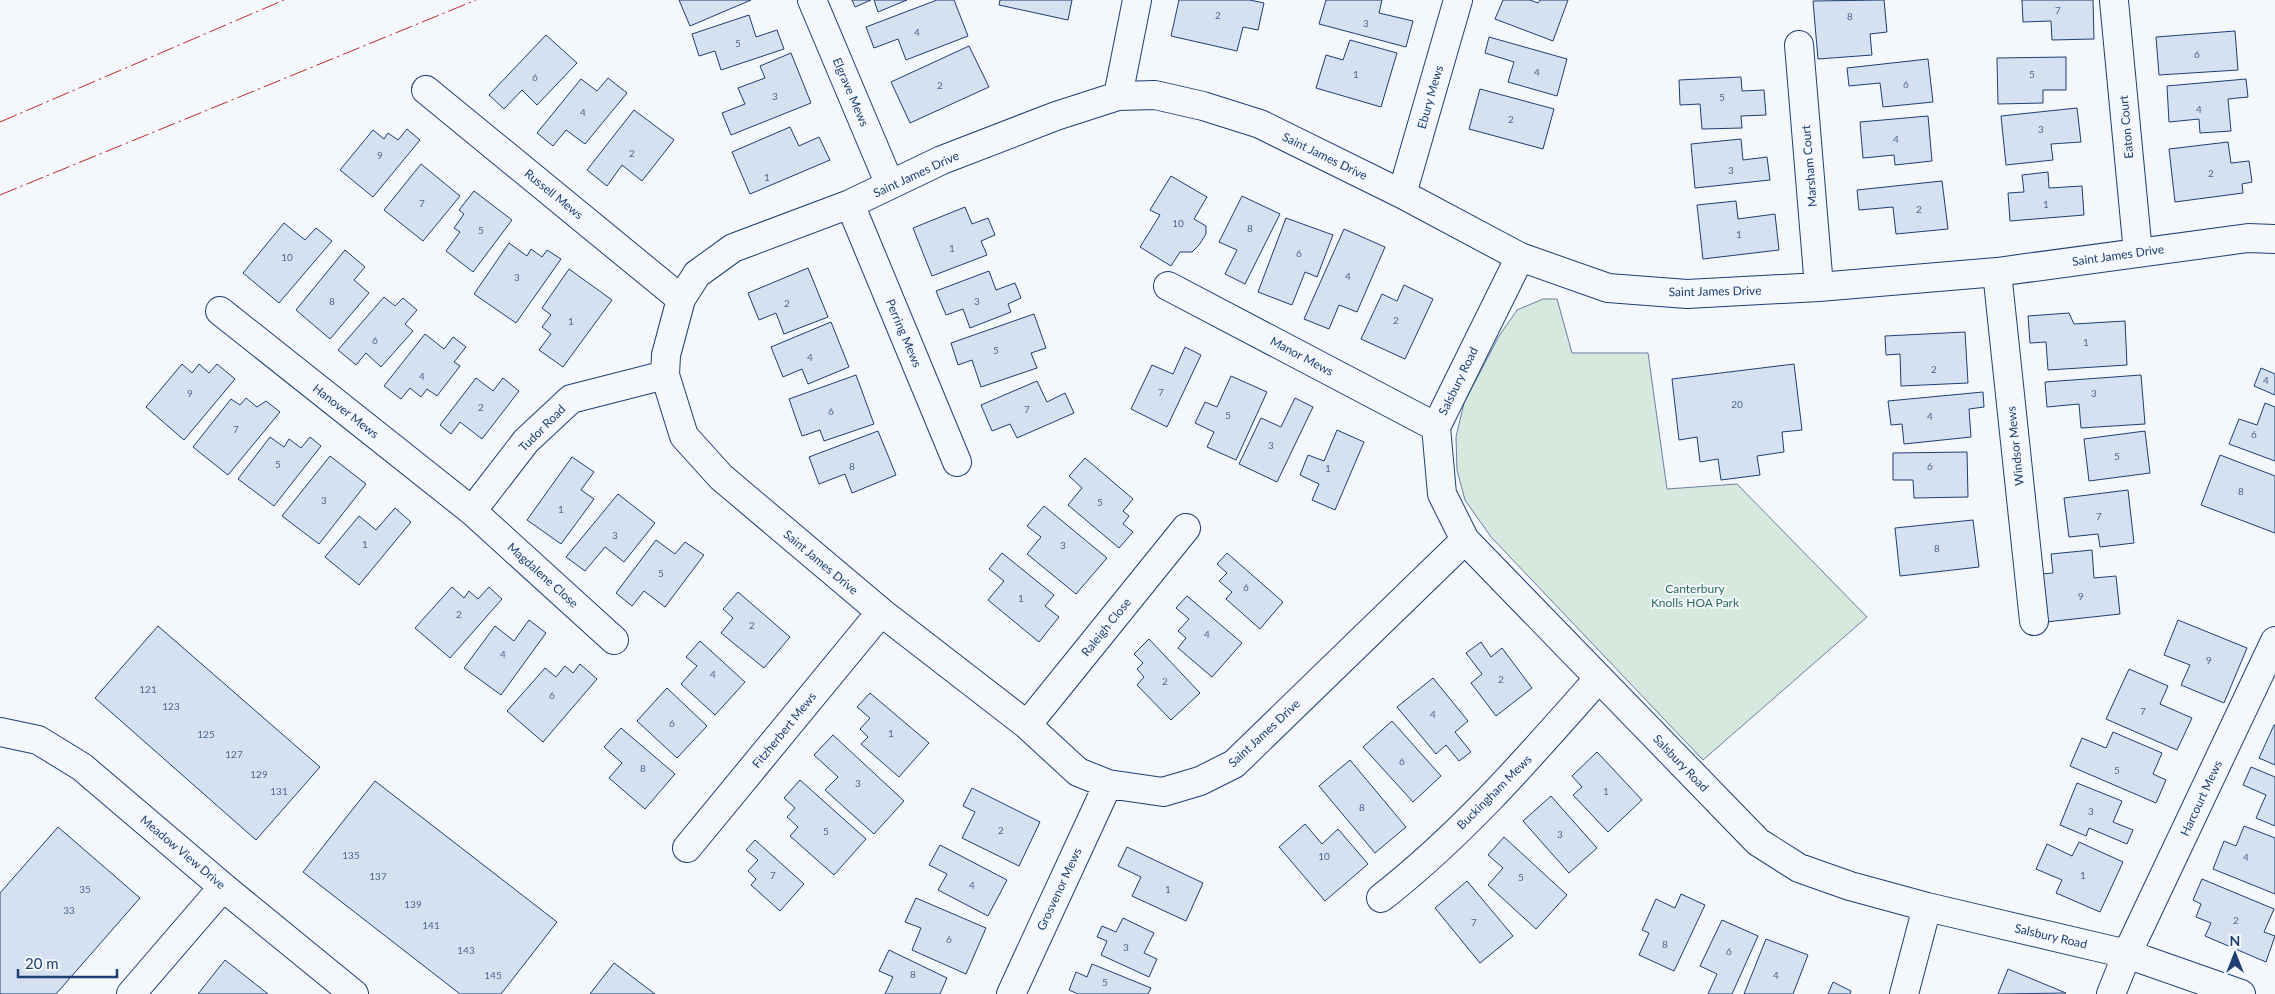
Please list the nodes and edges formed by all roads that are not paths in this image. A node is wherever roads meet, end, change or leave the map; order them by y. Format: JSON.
{"nodes":[{"id":1,"x":812,"y":0,"type":"edge"},
{"id":2,"x":1137,"y":0,"type":"edge"},
{"id":3,"x":1458,"y":0,"type":"edge"},
{"id":4,"x":2114,"y":0,"type":"edge"},
{"id":5,"x":1799,"y":45,"type":"dead end"},
{"id":6,"x":426,"y":90,"type":"dead end"},
{"id":7,"x":1118,"y":96,"type":"junction"},
{"id":8,"x":890,"y":184,"type":"junction"},
{"id":9,"x":1402,"y":194,"type":"junction"},
{"id":10,"x":850,"y":204,"type":"junction"},
{"id":11,"x":2275,"y":239,"type":"edge"},
{"id":12,"x":2138,"y":253,"type":"junction"},
{"id":13,"x":1520,"y":257,"type":"junction"},
{"id":14,"x":1997,"y":272,"type":"junction"},
{"id":15,"x":1168,"y":286,"type":"dead end"},
{"id":16,"x":1819,"y":287,"type":"junction"},
{"id":17,"x":681,"y":299,"type":"junction"},
{"id":18,"x":220,"y":311,"type":"dead end"},
{"id":19,"x":666,"y":375,"type":"junction"},
{"id":20,"x":1436,"y":427,"type":"junction"},
{"id":21,"x":957,"y":462,"type":"dead end"},
{"id":22,"x":472,"y":511,"type":"junction"},
{"id":23,"x":1186,"y":528,"type":"dead end"},
{"id":24,"x":1465,"y":540,"type":"junction"},
{"id":25,"x":881,"y":612,"type":"junction"},
{"id":26,"x":2034,"y":621,"type":"dead end"},
{"id":27,"x":614,"y":640,"type":"dead end"},
{"id":28,"x":2275,"y":641,"type":"edge"},
{"id":29,"x":1599,"y":678,"type":"junction"},
{"id":30,"x":1027,"y":725,"type":"junction"},
{"id":31,"x":0,"y":732,"type":"edge"},
{"id":32,"x":1108,"y":784,"type":"junction"},
{"id":33,"x":687,"y":848,"type":"dead end"},
{"id":34,"x":223,"y":887,"type":"junction"},
{"id":35,"x":1381,"y":898,"type":"dead end"},
{"id":36,"x":1927,"y":907,"type":"junction"},
{"id":37,"x":2127,"y":954,"type":"junction"},
{"id":38,"x":131,"y":994,"type":"edge"},
{"id":39,"x":354,"y":994,"type":"edge"},
{"id":40,"x":1011,"y":994,"type":"edge"},
{"id":41,"x":1904,"y":994,"type":"edge"},
{"id":42,"x":2111,"y":994,"type":"edge"},
{"id":43,"x":2241,"y":994,"type":"edge"}],
"edges":[{"from":1,"to":8,"type":"street","name":"Elgrave Mews"},
{"from":2,"to":7,"type":"street"},
{"from":3,"to":9,"type":"street","name":"Ebury Mews"},
{"from":4,"to":12,"type":"street","name":"Eaton Court"},
{"from":5,"to":16,"type":"street","name":"Marsham Court"},
{"from":6,"to":17,"type":"street","name":"Russell Mews"},
{"from":7,"to":8,"type":"street","name":"Saint James Drive"},
{"from":7,"to":9,"type":"street","name":"Saint James Drive"},
{"from":8,"to":10,"type":"street","name":"Saint James Drive"},
{"from":9,"to":13,"type":"street","name":"Saint James Drive"},
{"from":10,"to":17,"type":"street","name":"Saint James Drive"},
{"from":10,"to":21,"type":"street","name":"Perring Mews"},
{"from":11,"to":12,"type":"street","name":"Saint James Drive"},
{"from":12,"to":14,"type":"street","name":"Saint James Drive"},
{"from":13,"to":16,"type":"street","name":"Saint James Drive"},
{"from":13,"to":20,"type":"street","name":"Salsbury Road"},
{"from":14,"to":16,"type":"street","name":"Saint James Drive"},
{"from":14,"to":26,"type":"street","name":"Windsor Mews"},
{"from":15,"to":20,"type":"street","name":"Manor Mews"},
{"from":17,"to":19,"type":"street","name":"Saint James Drive"},
{"from":18,"to":22,"type":"street","name":"Hanover Mews"},
{"from":19,"to":22,"type":"street","name":"Tudor Road"},
{"from":19,"to":25,"type":"street","name":"Saint James Drive"},
{"from":20,"to":24,"type":"street","name":"Salsbury Road"},
{"from":22,"to":27,"type":"street","name":"Magdalene Close"},
{"from":23,"to":30,"type":"street","name":"Raleigh Close"},
{"from":24,"to":29,"type":"street","name":"Salsbury Road"},
{"from":24,"to":32,"type":"street","name":"Saint James Drive"},
{"from":25,"to":30,"type":"street","name":"Saint James Drive"},
{"from":25,"to":33,"type":"street","name":"Fitzherbert Mews"},
{"from":28,"to":37,"type":"street","name":"Harcourt Mews"},
{"from":29,"to":35,"type":"street","name":"Buckingham Mews"},
{"from":29,"to":36,"type":"street","name":"Salsbury Road"},
{"from":30,"to":32,"type":"street","name":"Saint James Drive"},
{"from":31,"to":34,"type":"street","name":"Meadow View Drive"},
{"from":32,"to":40,"type":"street","name":"Grosvenor Mews"},
{"from":34,"to":38,"type":"street"},
{"from":34,"to":39,"type":"street","name":"Meadow View Drive"},
{"from":36,"to":37,"type":"street","name":"Salsbury Road"},
{"from":36,"to":41,"type":"street"},
{"from":37,"to":42,"type":"street","name":"Harcourt Mews"},
{"from":37,"to":43,"type":"street","name":"Salsbury Road"}]}
